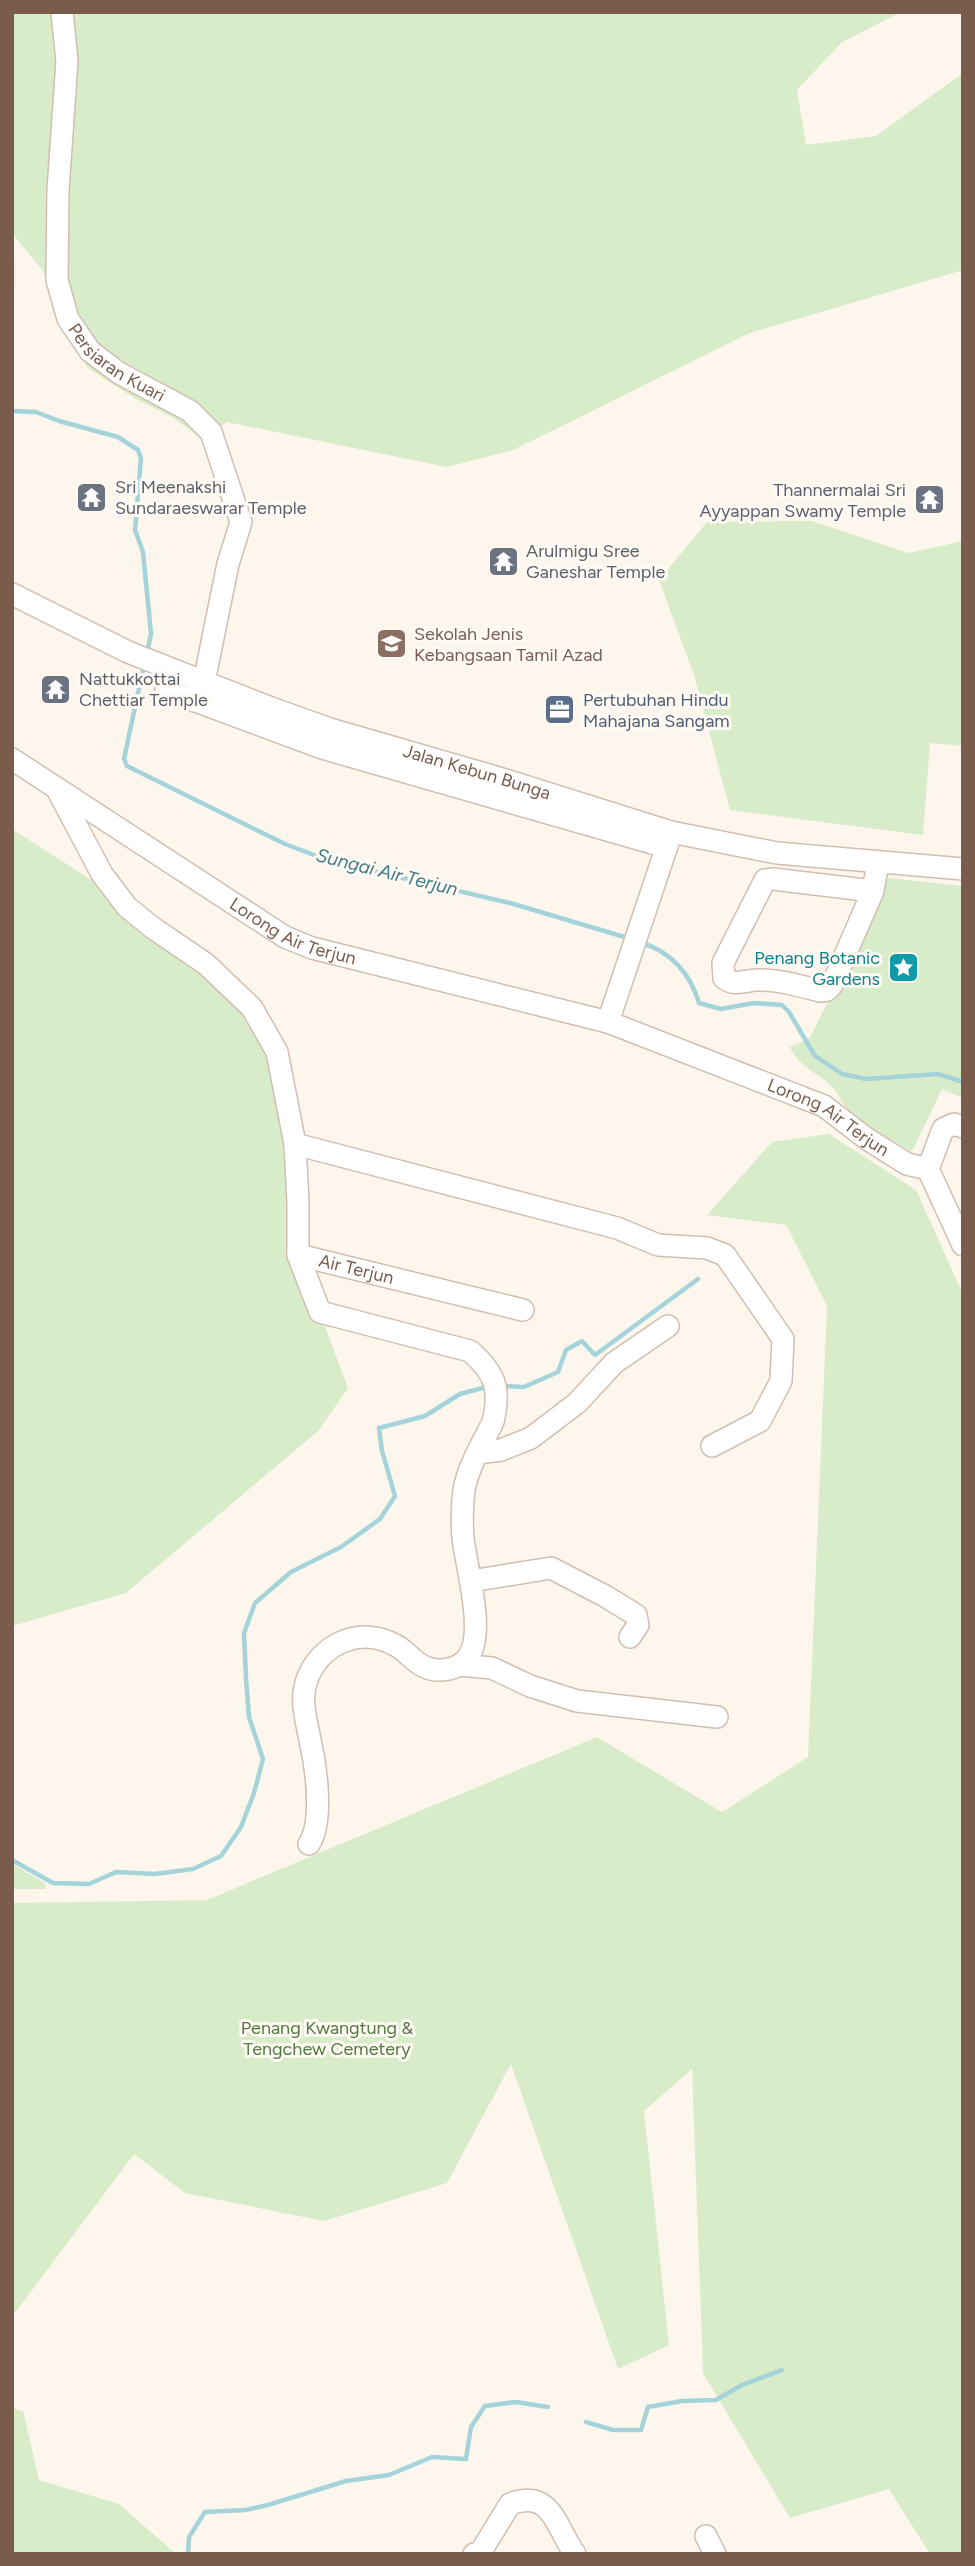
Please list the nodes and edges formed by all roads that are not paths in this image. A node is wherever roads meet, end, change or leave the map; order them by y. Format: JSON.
{"nodes":[{"id":1,"x":62,"y":12,"type":"edge"},
{"id":2,"x":12,"y":594,"type":"edge"},
{"id":3,"x":204,"y":682,"type":"junction"},
{"id":4,"x":166,"y":690,"type":"dead end"},
{"id":5,"x":194,"y":701,"type":"junction"},
{"id":6,"x":12,"y":759,"type":"edge"},
{"id":7,"x":58,"y":791,"type":"junction"},
{"id":8,"x":669,"y":839,"type":"junction"},
{"id":9,"x":878,"y":862,"type":"junction"},
{"id":10,"x":963,"y":869,"type":"edge"},
{"id":11,"x":873,"y":891,"type":"junction"},
{"id":12,"x":608,"y":1022,"type":"junction"},
{"id":13,"x":963,"y":1127,"type":"edge"},
{"id":14,"x":295,"y":1144,"type":"junction"},
{"id":15,"x":928,"y":1169,"type":"junction"},
{"id":16,"x":963,"y":1245,"type":"edge"},
{"id":17,"x":298,"y":1255,"type":"junction"},
{"id":18,"x":523,"y":1310,"type":"dead end"},
{"id":19,"x":668,"y":1326,"type":"dead end"},
{"id":20,"x":712,"y":1446,"type":"dead end"},
{"id":21,"x":478,"y":1453,"type":"junction"},
{"id":22,"x":471,"y":1581,"type":"junction"},
{"id":23,"x":630,"y":1637,"type":"dead end"},
{"id":24,"x":474,"y":1646,"type":"junction"},
{"id":25,"x":459,"y":1665,"type":"junction"},
{"id":26,"x":492,"y":1668,"type":"junction"},
{"id":27,"x":717,"y":1717,"type":"dead end"},
{"id":28,"x":310,"y":1844,"type":"dead end"},
{"id":29,"x":478,"y":2553,"type":"edge"},
{"id":30,"x":575,"y":2554,"type":"edge"}],
"edges":[{"from":1,"to":3,"type":"street","name":"Persiaran Kuari"},
{"from":2,"to":3,"type":"street","name":"Jalan Kebun Bunga"},
{"from":3,"to":5,"type":"street","name":"Persiaran Kuari"},
{"from":3,"to":8,"type":"street","name":"Jalan Kebun Bunga"},
{"from":4,"to":5,"type":"street"},
{"from":5,"to":8,"type":"street"},
{"from":6,"to":7,"type":"street","name":"Lorong Air Terjun"},
{"from":7,"to":12,"type":"street","name":"Lorong Air Terjun"},
{"from":7,"to":14,"type":"street","name":"Air Terjun"},
{"from":8,"to":9,"type":"street","name":"Jalan Kebun Bunga"},
{"from":8,"to":12,"type":"street"},
{"from":9,"to":10,"type":"street","name":"Jalan Kebun Bunga"},
{"from":9,"to":11,"type":"street"},
{"from":11,"to":11,"type":"street"},
{"from":12,"to":15,"type":"street","name":"Lorong Air Terjun"},
{"from":13,"to":15,"type":"street"},
{"from":14,"to":17,"type":"street","name":"Air Terjun"},
{"from":14,"to":20,"type":"street"},
{"from":15,"to":16,"type":"street"},
{"from":17,"to":18,"type":"street","name":"Air Terjun"},
{"from":17,"to":21,"type":"street"},
{"from":19,"to":21,"type":"street"},
{"from":21,"to":22,"type":"street"},
{"from":22,"to":23,"type":"street"},
{"from":22,"to":24,"type":"street"},
{"from":24,"to":25,"type":"street"},
{"from":24,"to":26,"type":"street"},
{"from":25,"to":26,"type":"street"},
{"from":25,"to":28,"type":"street"},
{"from":26,"to":27,"type":"street"},
{"from":29,"to":30,"type":"street"}]}
